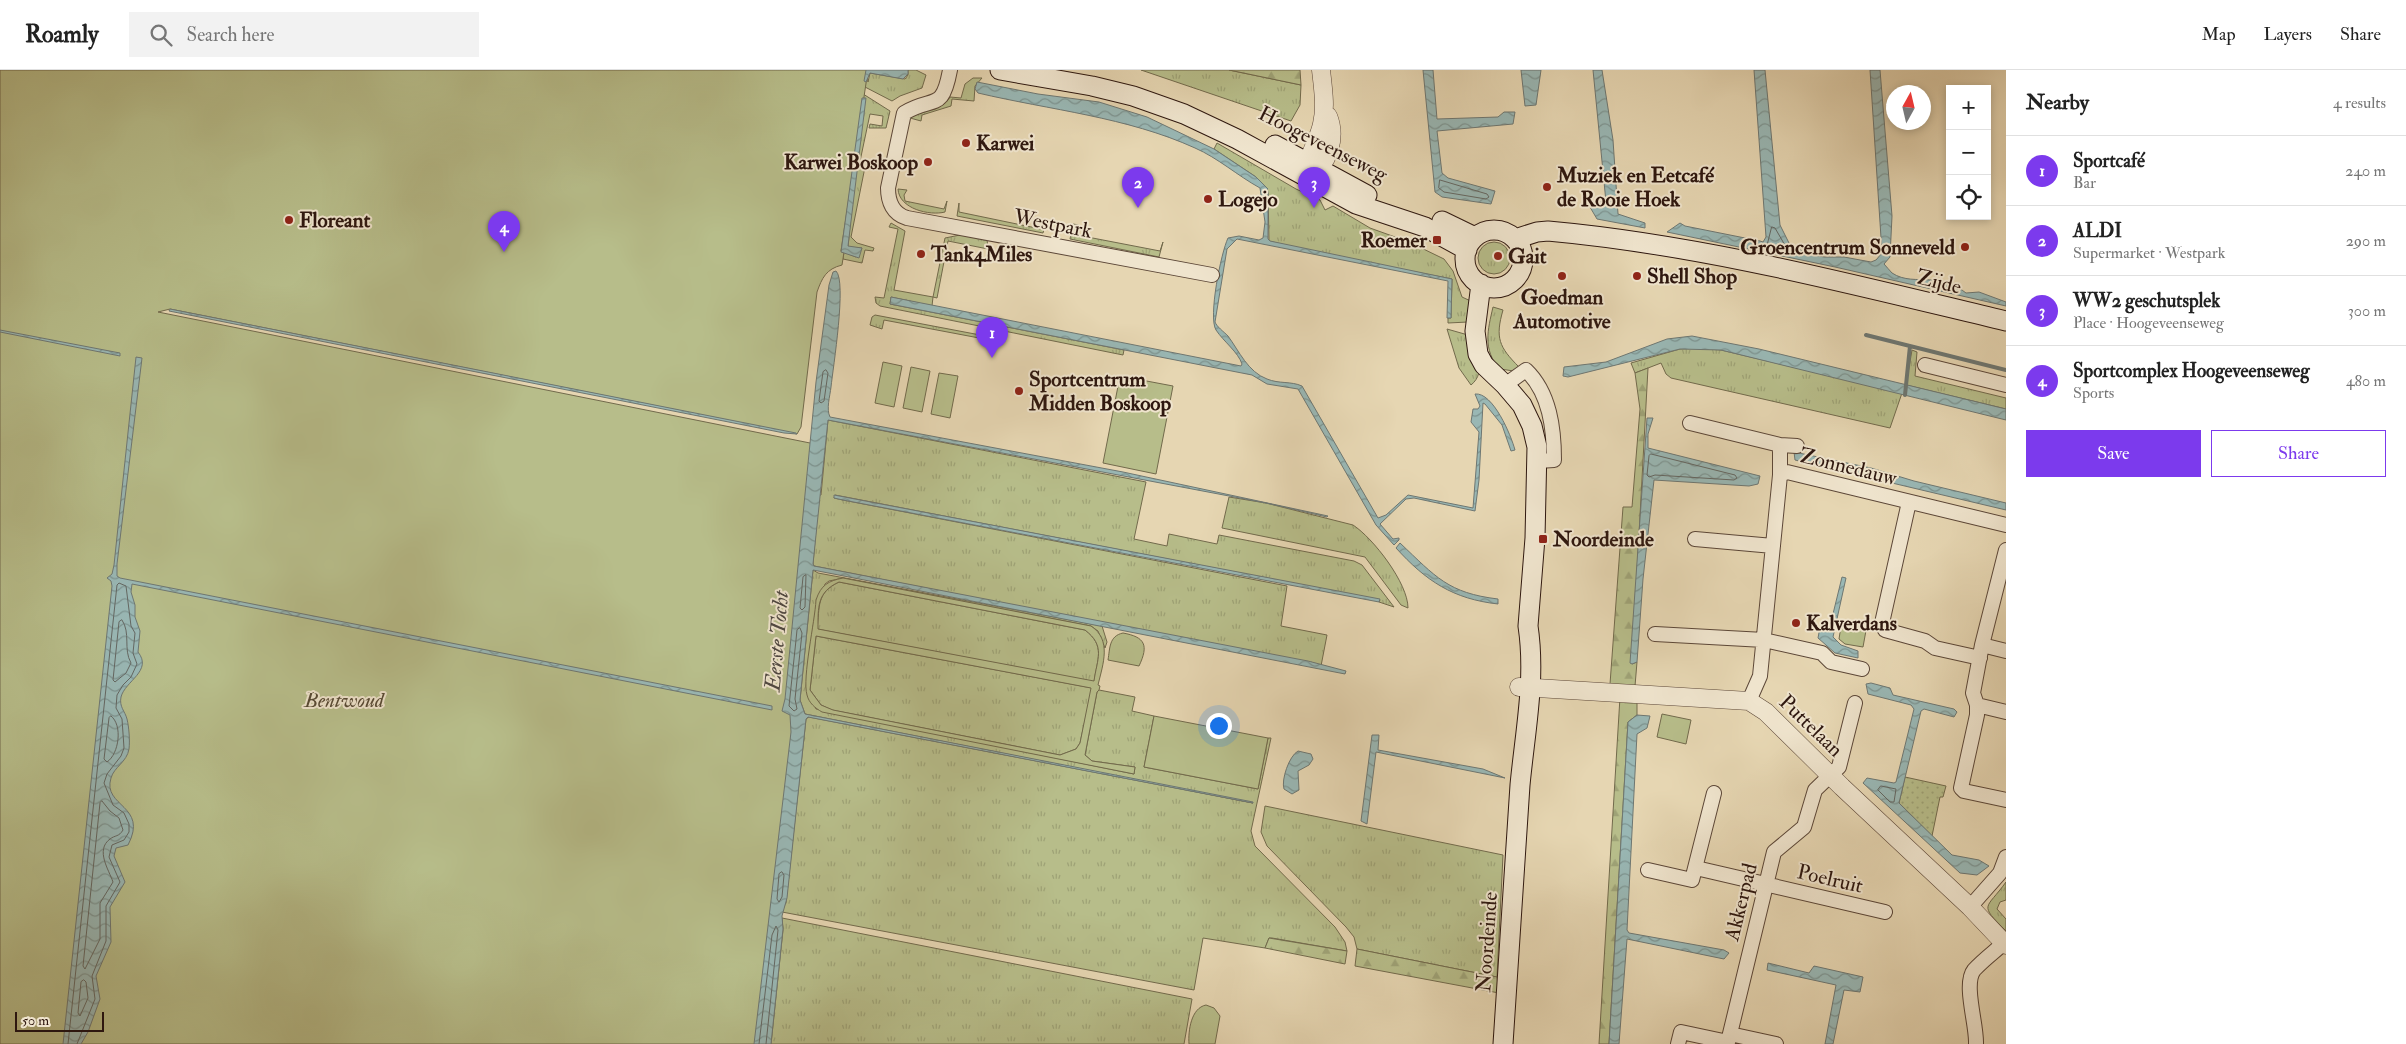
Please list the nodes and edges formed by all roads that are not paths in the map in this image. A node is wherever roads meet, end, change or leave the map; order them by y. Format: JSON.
{"nodes":[{"id":1,"x":950,"y":70,"type":"edge"},
{"id":2,"x":1000,"y":70,"type":"edge"},
{"id":3,"x":1062,"y":70,"type":"edge"},
{"id":4,"x":1321,"y":70,"type":"edge"},
{"id":5,"x":1311,"y":170,"type":"junction"},
{"id":6,"x":1471,"y":244,"type":"junction"},
{"id":7,"x":1518,"y":245,"type":"junction"},
{"id":8,"x":1212,"y":275,"type":"dead end"},
{"id":9,"x":1488,"y":286,"type":"junction"},
{"id":10,"x":2006,"y":321,"type":"edge"},
{"id":11,"x":1925,"y":364,"type":"dead end"},
{"id":12,"x":1500,"y":380,"type":"junction"},
{"id":13,"x":2006,"y":385,"type":"edge"},
{"id":14,"x":1690,"y":423,"type":"dead end"},
{"id":15,"x":1780,"y":445,"type":"junction"},
{"id":16,"x":1797,"y":446,"type":"dead end"},
{"id":17,"x":1538,"y":461,"type":"junction"},
{"id":18,"x":1780,"y":475,"type":"junction"},
{"id":19,"x":1909,"y":502,"type":"junction"},
{"id":20,"x":2006,"y":524,"type":"edge"},
{"id":21,"x":1695,"y":539,"type":"dead end"},
{"id":22,"x":1773,"y":546,"type":"junction"},
{"id":23,"x":2006,"y":550,"type":"edge"},
{"id":24,"x":2001,"y":590,"type":"edge"},
{"id":25,"x":1655,"y":634,"type":"dead end"},
{"id":26,"x":1764,"y":640,"type":"junction"},
{"id":27,"x":2006,"y":651,"type":"edge"},
{"id":28,"x":1981,"y":652,"type":"junction"},
{"id":29,"x":1862,"y":669,"type":"dead end"},
{"id":30,"x":1524,"y":687,"type":"junction"},
{"id":31,"x":1749,"y":701,"type":"junction"},
{"id":32,"x":1855,"y":702,"type":"dead end"},
{"id":33,"x":1977,"y":705,"type":"junction"},
{"id":34,"x":2006,"y":712,"type":"edge"},
{"id":35,"x":1831,"y":775,"type":"junction"},
{"id":36,"x":1714,"y":793,"type":"dead end"},
{"id":37,"x":2006,"y":800,"type":"edge"},
{"id":38,"x":2006,"y":857,"type":"edge"},
{"id":39,"x":1696,"y":868,"type":"junction"},
{"id":40,"x":1648,"y":870,"type":"dead end"},
{"id":41,"x":1766,"y":885,"type":"junction"},
{"id":42,"x":1970,"y":907,"type":"junction"},
{"id":43,"x":1885,"y":912,"type":"dead end"},
{"id":44,"x":2005,"y":944,"type":"edge"},
{"id":45,"x":1730,"y":1034,"type":"junction"},
{"id":46,"x":1503,"y":1044,"type":"edge"},
{"id":47,"x":1678,"y":1044,"type":"edge"},
{"id":48,"x":1776,"y":1044,"type":"edge"},
{"id":49,"x":1976,"y":1044,"type":"edge"}],
"edges":[{"from":1,"to":8,"type":"street","name":"Westpark"},
{"from":2,"to":5,"type":"main road","name":"Hoogeveenseweg"},
{"from":3,"to":5,"type":"main road","name":"Hoogeveenseweg"},
{"from":4,"to":5,"type":"street"},
{"from":5,"to":6,"type":"main road","name":"Hoogeveenseweg"},
{"from":6,"to":7,"type":"main road"},
{"from":6,"to":9,"type":"main road"},
{"from":7,"to":9,"type":"main road"},
{"from":7,"to":10,"type":"main road","name":"Zijde"},
{"from":9,"to":12,"type":"main road","name":"Noordeinde"},
{"from":11,"to":13,"type":"street"},
{"from":12,"to":17,"type":"main road","name":"Noordeinde"},
{"from":12,"to":17,"type":"street"},
{"from":14,"to":15,"type":"street"},
{"from":15,"to":16,"type":"street"},
{"from":15,"to":18,"type":"street"},
{"from":17,"to":30,"type":"main road","name":"Noordeinde"},
{"from":18,"to":19,"type":"street","name":"Zonnedauw"},
{"from":18,"to":22,"type":"street"},
{"from":19,"to":20,"type":"street","name":"Zonnedauw"},
{"from":19,"to":28,"type":"street","name":"Zonnedauw"},
{"from":21,"to":22,"type":"street"},
{"from":22,"to":26,"type":"street"},
{"from":23,"to":24,"type":"street"},
{"from":24,"to":28,"type":"street"},
{"from":25,"to":26,"type":"street"},
{"from":26,"to":29,"type":"street"},
{"from":26,"to":31,"type":"street"},
{"from":27,"to":28,"type":"street","name":"Zonnedauw"},
{"from":28,"to":33,"type":"street"},
{"from":30,"to":31,"type":"street","name":"Puttelaan"},
{"from":30,"to":46,"type":"main road","name":"Noordeinde"},
{"from":31,"to":35,"type":"street","name":"Puttelaan"},
{"from":32,"to":35,"type":"street","name":"Akkerpad"},
{"from":33,"to":34,"type":"street"},
{"from":33,"to":37,"type":"street"},
{"from":35,"to":41,"type":"street","name":"Akkerpad"},
{"from":35,"to":42,"type":"street","name":"Puttelaan"},
{"from":36,"to":39,"type":"street"},
{"from":38,"to":42,"type":"street"},
{"from":39,"to":40,"type":"street"},
{"from":39,"to":41,"type":"street","name":"Poelruit"},
{"from":41,"to":43,"type":"street","name":"Poelruit"},
{"from":41,"to":45,"type":"street","name":"Akkerpad"},
{"from":42,"to":44,"type":"street","name":"Puttelaan"},
{"from":44,"to":49,"type":"street"},
{"from":45,"to":47,"type":"street"},
{"from":45,"to":48,"type":"street"}]}
